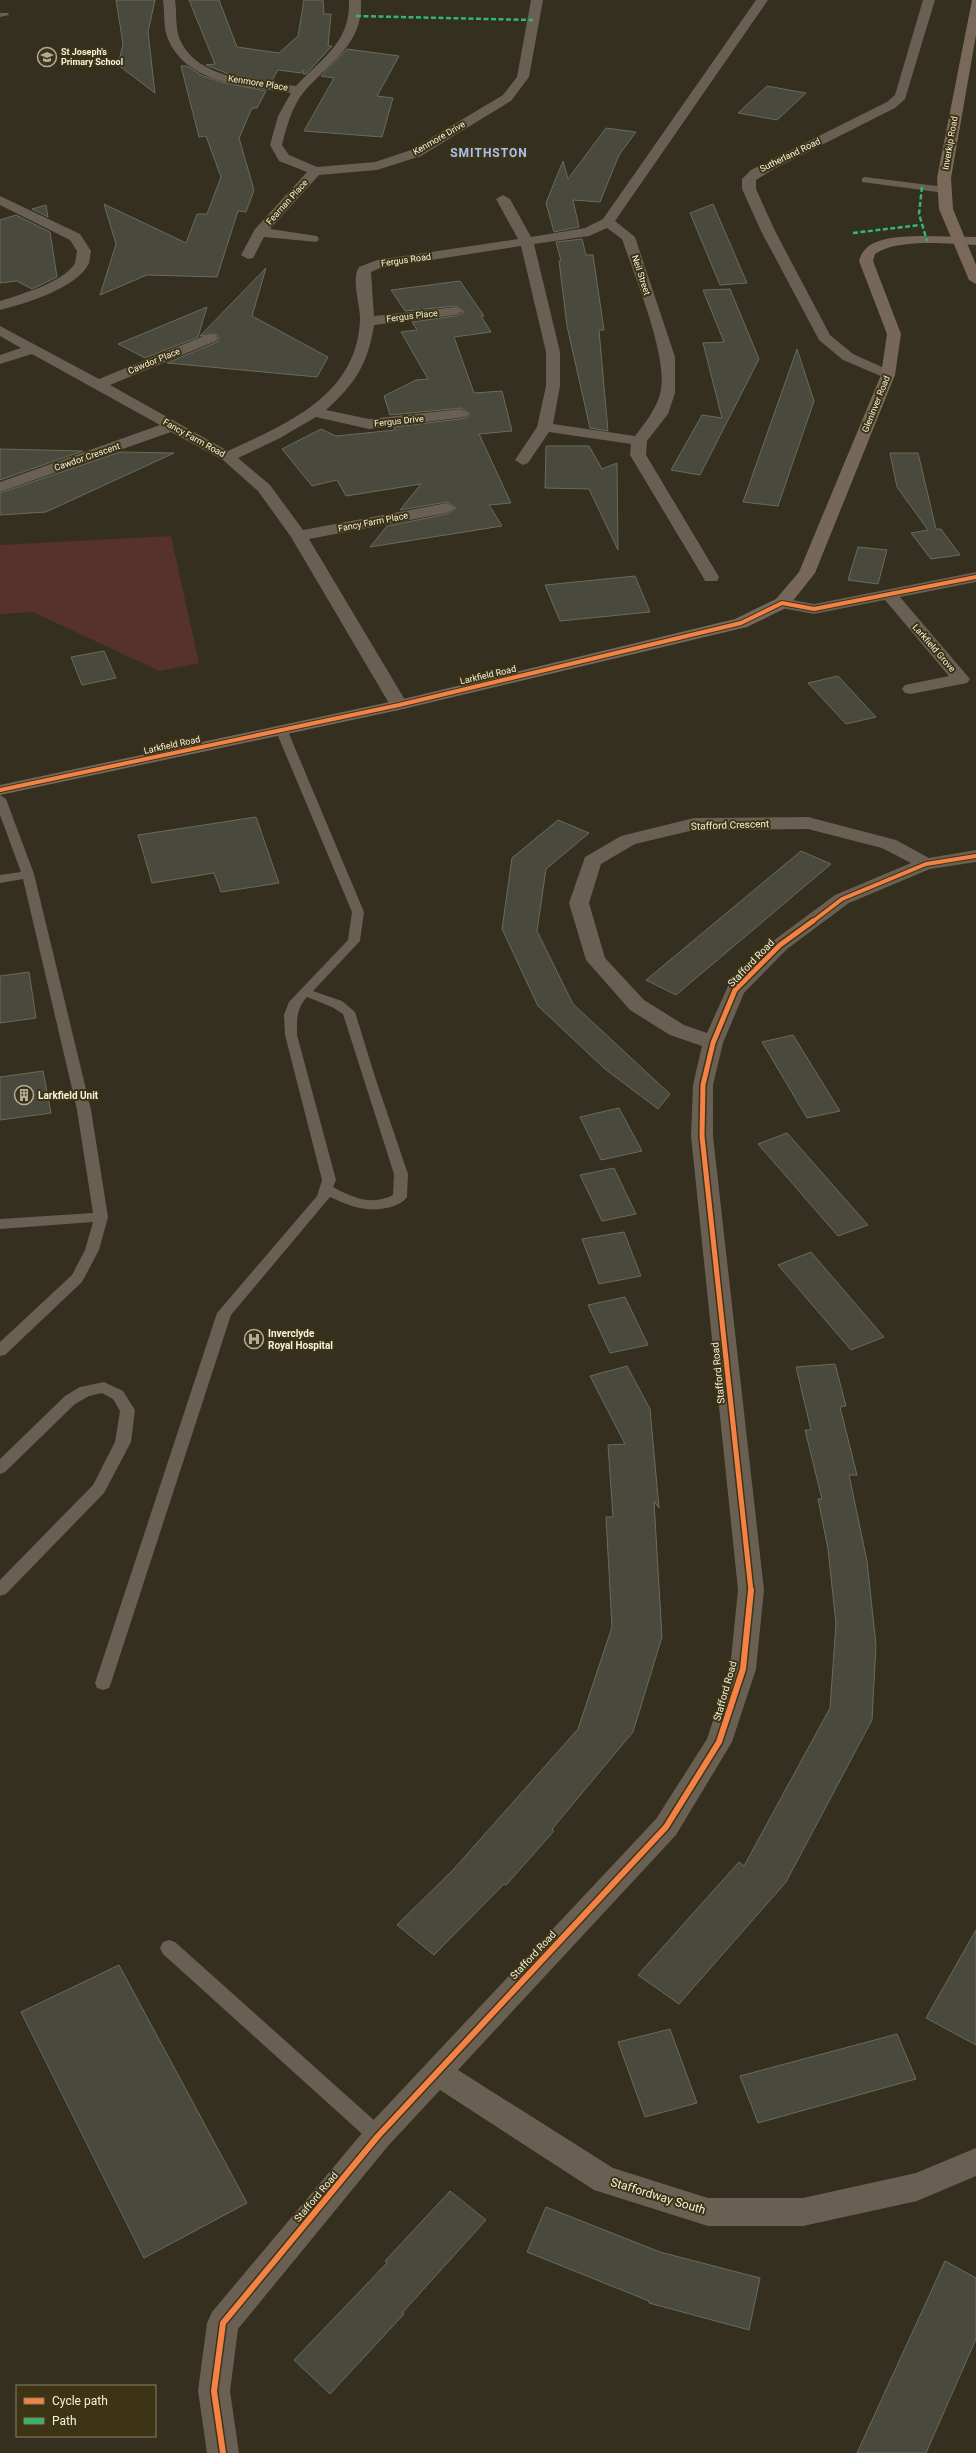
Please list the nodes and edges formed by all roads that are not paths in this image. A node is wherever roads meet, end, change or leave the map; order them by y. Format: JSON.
{"nodes":[{"id":1,"x":169,"y":0,"type":"edge"},
{"id":2,"x":355,"y":0,"type":"edge"},
{"id":3,"x":537,"y":0,"type":"edge"},
{"id":4,"x":762,"y":0,"type":"edge"},
{"id":5,"x":930,"y":0,"type":"edge"},
{"id":6,"x":976,"y":2,"type":"edge"},
{"id":7,"x":300,"y":90,"type":"junction"},
{"id":8,"x":315,"y":171,"type":"junction"},
{"id":9,"x":865,"y":180,"type":"dead end"},
{"id":10,"x":945,"y":190,"type":"junction"},
{"id":11,"x":503,"y":199,"type":"dead end"},
{"id":12,"x":0,"y":200,"type":"edge"},
{"id":13,"x":608,"y":222,"type":"junction"},
{"id":14,"x":260,"y":232,"type":"junction"},
{"id":15,"x":312,"y":239,"type":"dead end"},
{"id":16,"x":958,"y":241,"type":"junction"},
{"id":17,"x":527,"y":242,"type":"junction"},
{"id":18,"x":976,"y":242,"type":"edge"},
{"id":19,"x":248,"y":255,"type":"dead end"},
{"id":20,"x":976,"y":280,"type":"edge"},
{"id":21,"x":0,"y":306,"type":"edge"},
{"id":22,"x":456,"y":311,"type":"dead end"},
{"id":23,"x":367,"y":322,"type":"junction"},
{"id":24,"x":0,"y":330,"type":"edge"},
{"id":25,"x":211,"y":338,"type":"dead end"},
{"id":26,"x":32,"y":349,"type":"junction"},
{"id":27,"x":0,"y":360,"type":"edge"},
{"id":28,"x":888,"y":375,"type":"junction"},
{"id":29,"x":98,"y":384,"type":"junction"},
{"id":30,"x":315,"y":412,"type":"junction"},
{"id":31,"x":461,"y":414,"type":"dead end"},
{"id":32,"x":174,"y":426,"type":"junction"},
{"id":33,"x":545,"y":427,"type":"junction"},
{"id":34,"x":639,"y":441,"type":"junction"},
{"id":35,"x":228,"y":457,"type":"junction"},
{"id":36,"x":523,"y":460,"type":"dead end"},
{"id":37,"x":0,"y":487,"type":"edge"},
{"id":38,"x":447,"y":508,"type":"dead end"},
{"id":39,"x":298,"y":536,"type":"junction"},
{"id":40,"x":711,"y":577,"type":"dead end"},
{"id":41,"x":976,"y":577,"type":"edge"},
{"id":42,"x":890,"y":596,"type":"junction"},
{"id":43,"x":782,"y":603,"type":"junction"},
{"id":44,"x":911,"y":689,"type":"dead end"},
{"id":45,"x":399,"y":704,"type":"junction"},
{"id":46,"x":281,"y":729,"type":"junction"},
{"id":47,"x":0,"y":790,"type":"edge"},
{"id":48,"x":0,"y":799,"type":"edge"},
{"id":49,"x":976,"y":856,"type":"edge"},
{"id":50,"x":926,"y":864,"type":"junction"},
{"id":51,"x":28,"y":874,"type":"junction"},
{"id":52,"x":0,"y":879,"type":"edge"},
{"id":53,"x":304,"y":992,"type":"junction"},
{"id":54,"x":713,"y":1043,"type":"junction"},
{"id":55,"x":327,"y":1190,"type":"junction"},
{"id":56,"x":101,"y":1217,"type":"junction"},
{"id":57,"x":0,"y":1224,"type":"edge"},
{"id":58,"x":0,"y":1351,"type":"edge"},
{"id":59,"x":0,"y":1468,"type":"edge"},
{"id":60,"x":0,"y":1590,"type":"edge"},
{"id":61,"x":103,"y":1683,"type":"dead end"},
{"id":62,"x":169,"y":1948,"type":"dead end"},
{"id":63,"x":436,"y":2072,"type":"junction"},
{"id":64,"x":378,"y":2136,"type":"junction"},
{"id":65,"x":976,"y":2162,"type":"edge"},
{"id":66,"x":223,"y":2453,"type":"edge"}],
"edges":[{"from":1,"to":7,"type":"street","name":"Kenmore Place"},
{"from":2,"to":7,"type":"street","name":"Kenmore Drive"},
{"from":3,"to":8,"type":"street","name":"Kenmore Drive"},
{"from":4,"to":13,"type":"street"},
{"from":5,"to":28,"type":"street","name":"Sutherland Road"},
{"from":6,"to":10,"type":"highway","name":"Inverkip Road"},
{"from":7,"to":8,"type":"street","name":"Kenmore Drive"},
{"from":8,"to":14,"type":"street","name":"Fearnan Place"},
{"from":9,"to":10,"type":"lane"},
{"from":10,"to":16,"type":"highway","name":"Inverkip Road"},
{"from":11,"to":17,"type":"street"},
{"from":12,"to":21,"type":"street"},
{"from":13,"to":17,"type":"street","name":"Fergus Road"},
{"from":13,"to":34,"type":"street","name":"Neil Street"},
{"from":14,"to":15,"type":"street","name":"Fearnan Place"},
{"from":14,"to":19,"type":"street","name":"Fearnan Place"},
{"from":16,"to":18,"type":"street","name":"Gleninver Road"},
{"from":16,"to":20,"type":"highway","name":"Inverkip Road"},
{"from":16,"to":28,"type":"street","name":"Gleninver Road"},
{"from":17,"to":23,"type":"street","name":"Fergus Road"},
{"from":17,"to":33,"type":"street"},
{"from":22,"to":23,"type":"street","name":"Fergus Place"},
{"from":23,"to":30,"type":"street","name":"Fergus Road"},
{"from":24,"to":26,"type":"street","name":"Fancy Farm Road"},
{"from":25,"to":29,"type":"street","name":"Cawdor Place"},
{"from":26,"to":27,"type":"street"},
{"from":26,"to":29,"type":"street","name":"Fancy Farm Road"},
{"from":28,"to":43,"type":"street","name":"Gleninver Road"},
{"from":29,"to":32,"type":"street","name":"Fancy Farm Road"},
{"from":30,"to":31,"type":"street","name":"Fergus Drive"},
{"from":30,"to":35,"type":"street","name":"Fergus Road"},
{"from":32,"to":35,"type":"street","name":"Fancy Farm Road"},
{"from":32,"to":37,"type":"street","name":"Cawdor Crescent"},
{"from":33,"to":34,"type":"street"},
{"from":33,"to":36,"type":"street"},
{"from":34,"to":40,"type":"street"},
{"from":35,"to":39,"type":"street","name":"Fancy Farm Road"},
{"from":38,"to":39,"type":"street","name":"Fancy Farm Place"},
{"from":39,"to":45,"type":"street","name":"Fancy Farm Road"},
{"from":41,"to":42,"type":"street"},
{"from":42,"to":43,"type":"street"},
{"from":42,"to":44,"type":"street","name":"Larkfield Grove"},
{"from":43,"to":45,"type":"street","name":"Larkfield Road"},
{"from":45,"to":46,"type":"street","name":"Larkfield Road"},
{"from":46,"to":47,"type":"street","name":"Larkfield Road"},
{"from":46,"to":53,"type":"lane"},
{"from":48,"to":51,"type":"lane"},
{"from":49,"to":50,"type":"street","name":"Stafford Road"},
{"from":50,"to":54,"type":"street","name":"Stafford Road"},
{"from":50,"to":54,"type":"street","name":"Stafford Crescent"},
{"from":51,"to":52,"type":"lane"},
{"from":51,"to":56,"type":"lane"},
{"from":53,"to":55,"type":"lane"},
{"from":53,"to":55,"type":"lane"},
{"from":54,"to":63,"type":"street","name":"Stafford Road"},
{"from":55,"to":61,"type":"lane"},
{"from":56,"to":57,"type":"lane"},
{"from":56,"to":58,"type":"lane"},
{"from":59,"to":60,"type":"lane"},
{"from":62,"to":64,"type":"lane"},
{"from":63,"to":64,"type":"street","name":"Stafford Road"},
{"from":63,"to":65,"type":"street","name":"Staffordway South"},
{"from":64,"to":66,"type":"street","name":"Stafford Road"}]}
